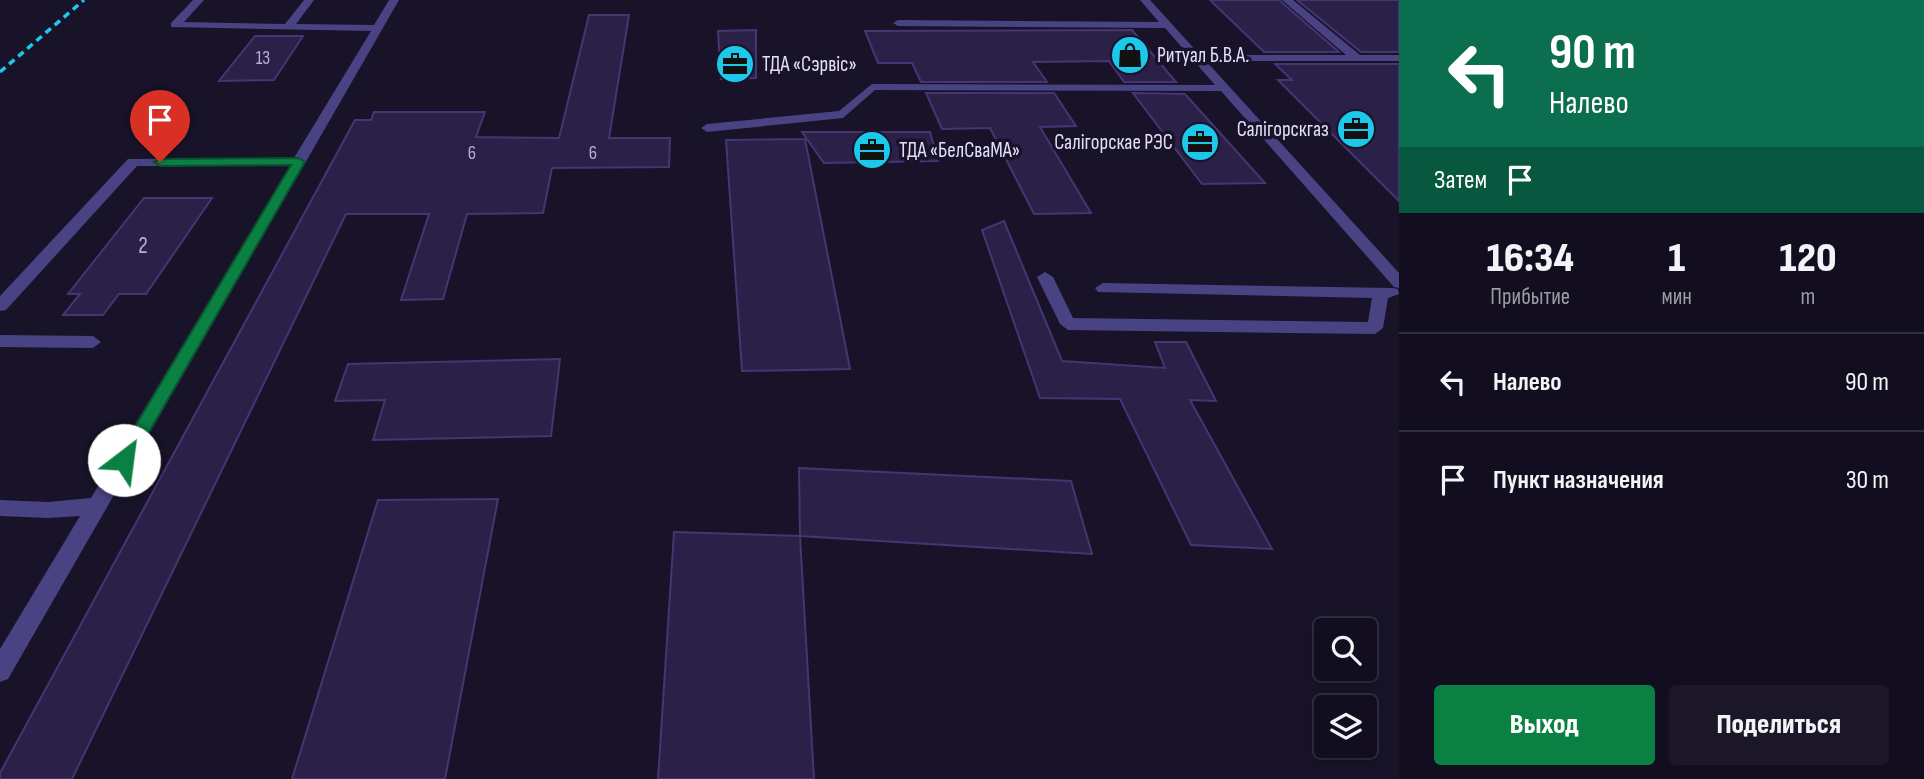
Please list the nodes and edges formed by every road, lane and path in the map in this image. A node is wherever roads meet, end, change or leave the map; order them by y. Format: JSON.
{"nodes":[{"id":1,"x":199,"y":0,"type":"edge"},
{"id":2,"x":309,"y":0,"type":"edge"},
{"id":3,"x":394,"y":0,"type":"edge"},
{"id":4,"x":1144,"y":0,"type":"edge"},
{"id":5,"x":1287,"y":0,"type":"edge"},
{"id":6,"x":898,"y":23,"type":"dead end"},
{"id":7,"x":1167,"y":25,"type":"junction"},
{"id":8,"x":287,"y":28,"type":"junction"},
{"id":9,"x":378,"y":28,"type":"junction"},
{"id":10,"x":1196,"y":58,"type":"junction"},
{"id":11,"x":1357,"y":58,"type":"junction"},
{"id":12,"x":1399,"y":58,"type":"edge"},
{"id":13,"x":1224,"y":88,"type":"junction"},
{"id":14,"x":707,"y":128,"type":"dead end"},
{"id":15,"x":299,"y":162,"type":"junction"},
{"id":16,"x":1045,"y":276,"type":"dead end"},
{"id":17,"x":1399,"y":283,"type":"edge"},
{"id":18,"x":1103,"y":288,"type":"dead end"},
{"id":19,"x":1381,"y":293,"type":"junction"},
{"id":20,"x":1399,"y":293,"type":"edge"},
{"id":21,"x":0,"y":306,"type":"edge"},
{"id":22,"x":0,"y":341,"type":"edge"},
{"id":23,"x":93,"y":342,"type":"dead end"},
{"id":24,"x":97,"y":506,"type":"junction"},
{"id":25,"x":0,"y":508,"type":"edge"},
{"id":26,"x":0,"y":671,"type":"edge"}],
"edges":[{"from":1,"to":8,"type":"street"},
{"from":2,"to":8,"type":"street"},
{"from":3,"to":9,"type":"street"},
{"from":4,"to":7,"type":"street"},
{"from":5,"to":11,"type":"street"},
{"from":6,"to":7,"type":"street"},
{"from":7,"to":10,"type":"street"},
{"from":8,"to":9,"type":"street"},
{"from":9,"to":15,"type":"street"},
{"from":10,"to":11,"type":"street"},
{"from":10,"to":13,"type":"street"},
{"from":11,"to":12,"type":"street"},
{"from":13,"to":14,"type":"street"},
{"from":13,"to":17,"type":"street"},
{"from":15,"to":21,"type":"street"},
{"from":15,"to":24,"type":"street"},
{"from":16,"to":19,"type":"street"},
{"from":18,"to":19,"type":"street"},
{"from":19,"to":20,"type":"street"},
{"from":22,"to":23,"type":"street"},
{"from":24,"to":25,"type":"street"},
{"from":24,"to":26,"type":"street"}]}
